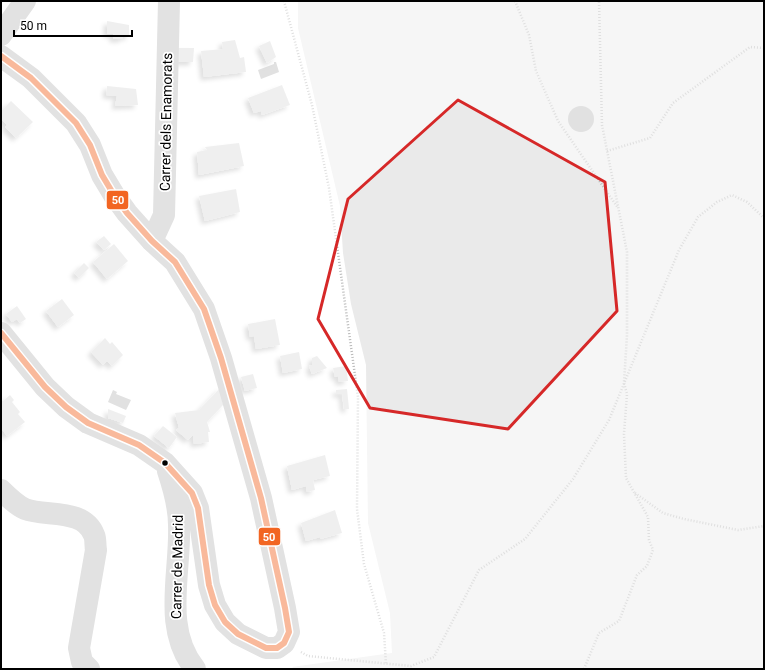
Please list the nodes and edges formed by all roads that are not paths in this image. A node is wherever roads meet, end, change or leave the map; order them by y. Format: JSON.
{"nodes":[{"id":1,"x":25,"y":1,"type":"edge"},
{"id":2,"x":169,"y":1,"type":"edge"},
{"id":3,"x":1,"y":35,"type":"edge"},
{"id":4,"x":1,"y":56,"type":"edge"},
{"id":5,"x":152,"y":241,"type":"junction"},
{"id":6,"x":1,"y":333,"type":"edge"},
{"id":7,"x":165,"y":463,"type":"junction"},
{"id":8,"x":1,"y":490,"type":"edge"},
{"id":9,"x":89,"y":669,"type":"edge"},
{"id":10,"x":195,"y":669,"type":"edge"}],
"edges":[{"from":1,"to":3,"type":"street"},
{"from":2,"to":5,"type":"street","name":"Carrer dels Enamorats"},
{"from":4,"to":5,"type":"street"},
{"from":5,"to":7,"type":"street"},
{"from":6,"to":7,"type":"street"},
{"from":7,"to":10,"type":"street","name":"Carrer de Madrid"},
{"from":8,"to":9,"type":"street"}]}
